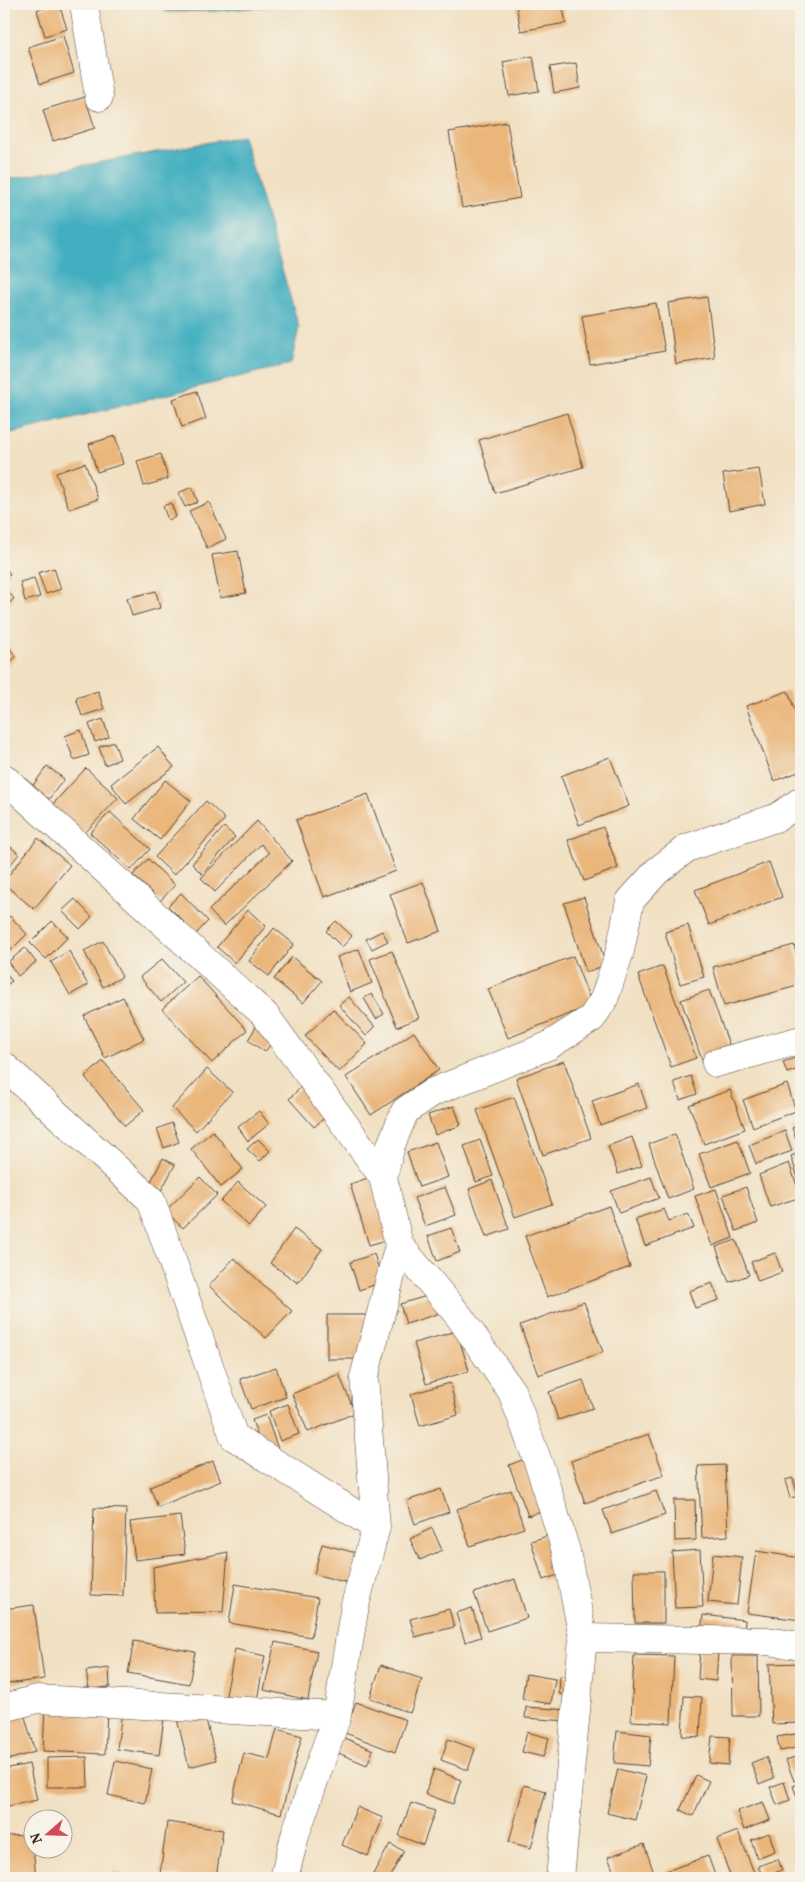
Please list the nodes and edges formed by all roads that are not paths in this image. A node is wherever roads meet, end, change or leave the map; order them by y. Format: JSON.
{"nodes":[{"id":1,"x":84,"y":4,"type":"edge"},
{"id":2,"x":99,"y":97,"type":"dead end"},
{"id":3,"x":4,"y":778,"type":"edge"},
{"id":4,"x":801,"y":801,"type":"edge"},
{"id":5,"x":801,"y":1040,"type":"edge"},
{"id":6,"x":716,"y":1063,"type":"dead end"},
{"id":7,"x":4,"y":1066,"type":"edge"},
{"id":8,"x":383,"y":1176,"type":"junction"},
{"id":9,"x":399,"y":1245,"type":"junction"},
{"id":10,"x":376,"y":1527,"type":"junction"},
{"id":11,"x":583,"y":1638,"type":"junction"},
{"id":12,"x":801,"y":1646,"type":"edge"},
{"id":13,"x":4,"y":1708,"type":"edge"},
{"id":14,"x":337,"y":1716,"type":"junction"},
{"id":15,"x":284,"y":1878,"type":"edge"},
{"id":16,"x":560,"y":1878,"type":"edge"}],
"edges":[{"from":1,"to":2,"type":"street"},
{"from":3,"to":8,"type":"street"},
{"from":4,"to":8,"type":"street"},
{"from":5,"to":6,"type":"street"},
{"from":7,"to":10,"type":"street"},
{"from":8,"to":9,"type":"street"},
{"from":9,"to":10,"type":"street"},
{"from":9,"to":11,"type":"street"},
{"from":10,"to":14,"type":"street"},
{"from":11,"to":12,"type":"street"},
{"from":11,"to":16,"type":"street"},
{"from":13,"to":14,"type":"street"},
{"from":14,"to":15,"type":"street"}]}
